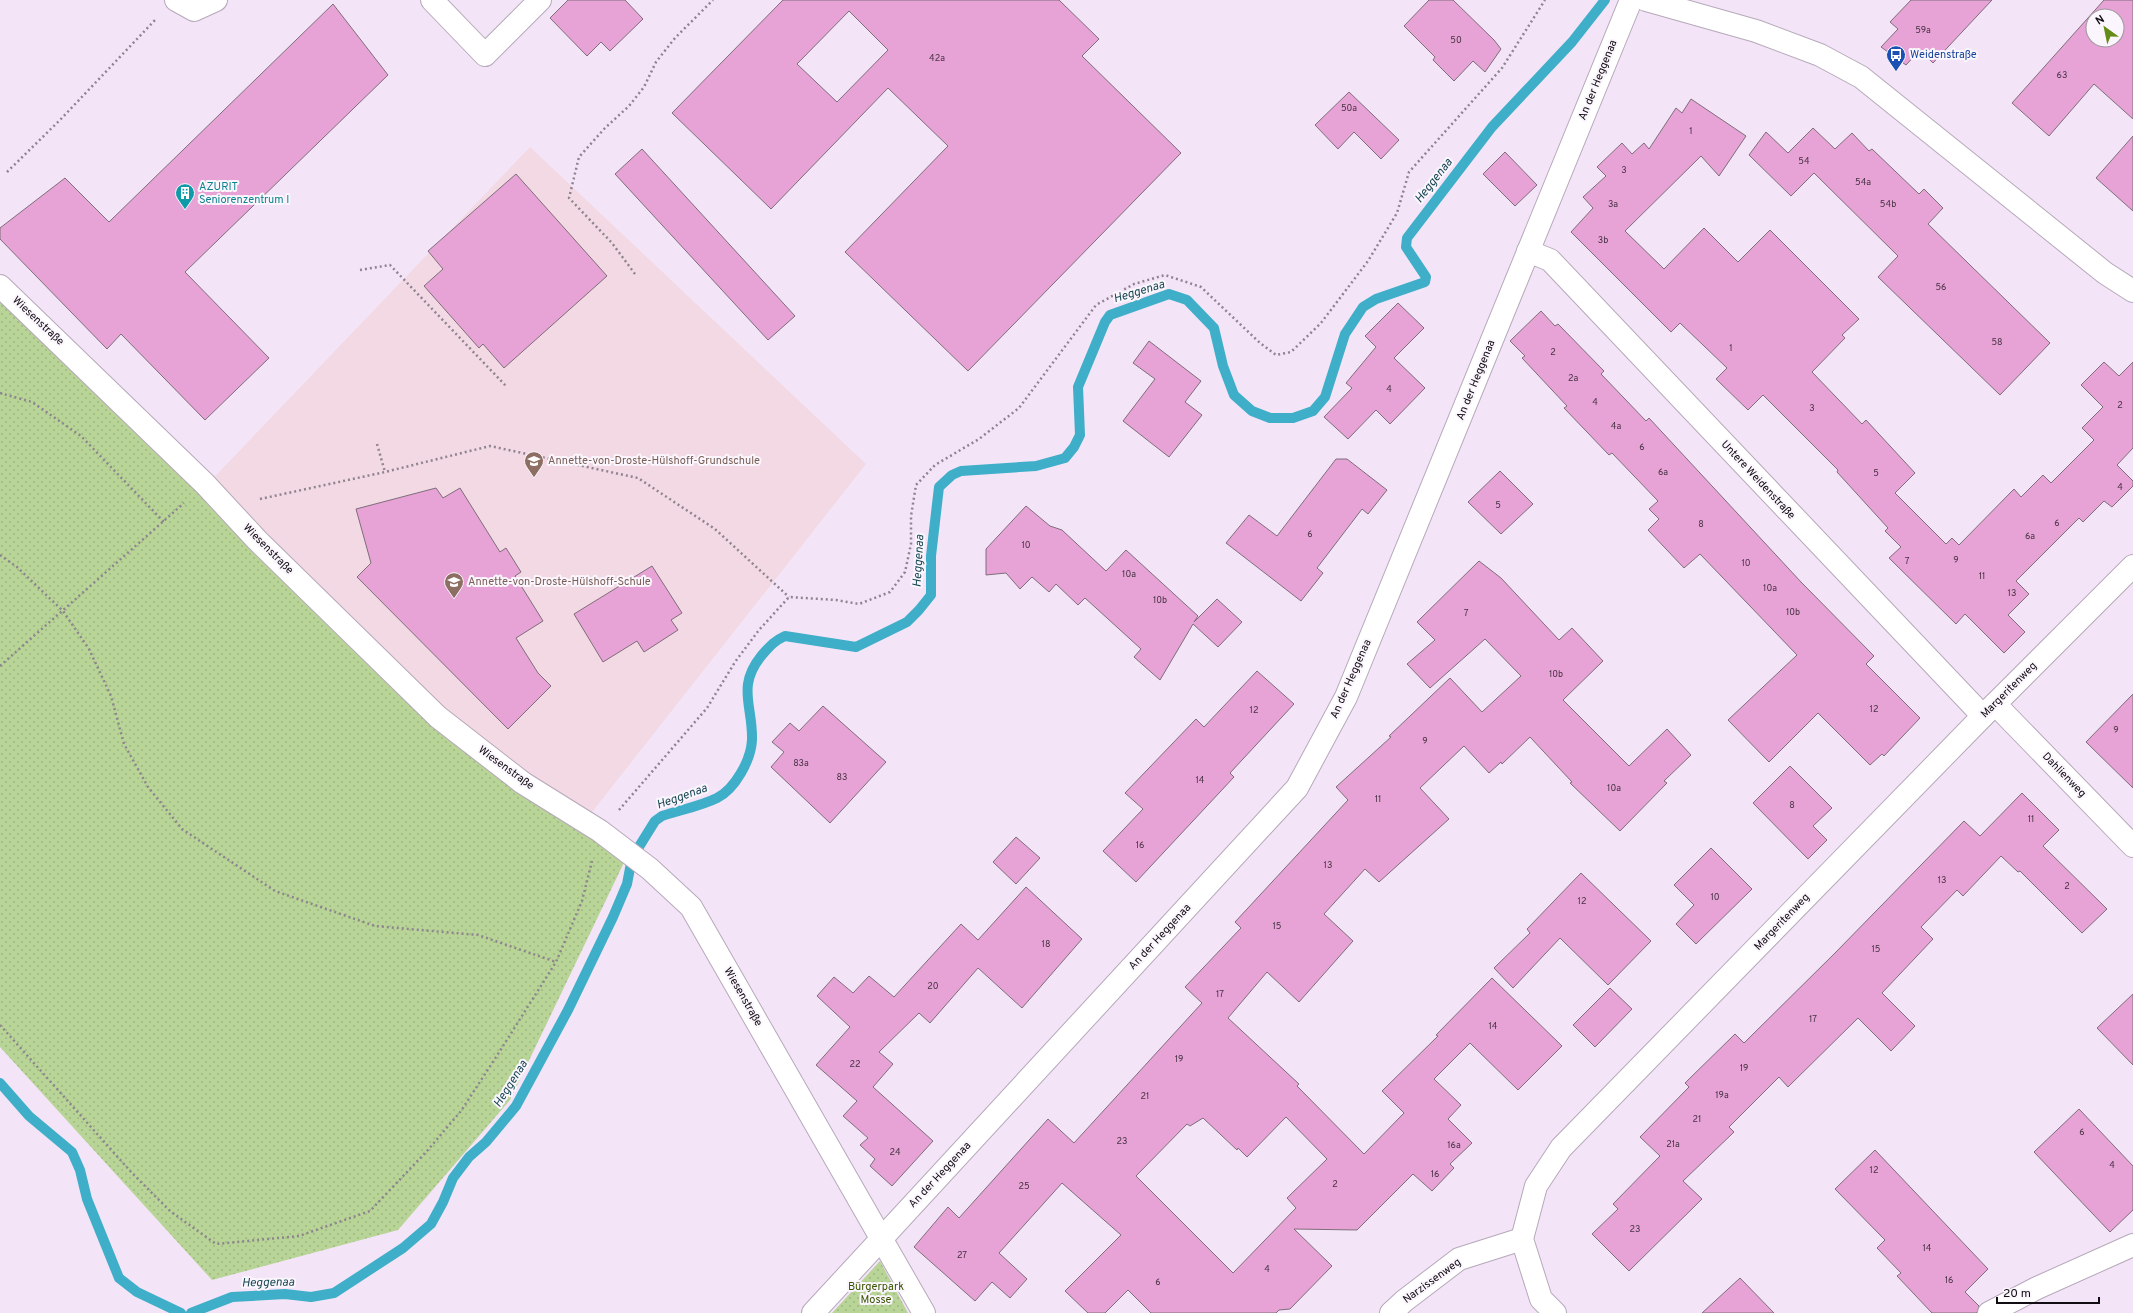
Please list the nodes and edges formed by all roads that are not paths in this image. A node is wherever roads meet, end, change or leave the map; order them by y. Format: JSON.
{"nodes":[{"id":1,"x":176,"y":0,"type":"edge"},
{"id":2,"x":216,"y":0,"type":"edge"},
{"id":3,"x":432,"y":0,"type":"edge"},
{"id":4,"x":540,"y":0,"type":"edge"},
{"id":5,"x":1631,"y":0,"type":"edge"},
{"id":6,"x":1646,"y":0,"type":"edge"},
{"id":7,"x":1528,"y":251,"type":"junction"},
{"id":8,"x":0,"y":286,"type":"edge"},
{"id":9,"x":2133,"y":291,"type":"edge"},
{"id":10,"x":2133,"y":566,"type":"edge"},
{"id":11,"x":1989,"y":710,"type":"junction"},
{"id":12,"x":2133,"y":846,"type":"edge"},
{"id":13,"x":881,"y":1239,"type":"junction"},
{"id":14,"x":1522,"y":1239,"type":"junction"},
{"id":15,"x":2133,"y":1245,"type":"edge"},
{"id":16,"x":813,"y":1313,"type":"edge"},
{"id":17,"x":924,"y":1313,"type":"edge"},
{"id":18,"x":1391,"y":1313,"type":"edge"},
{"id":19,"x":1555,"y":1313,"type":"edge"},
{"id":20,"x":1989,"y":1313,"type":"edge"}],
"edges":[{"from":1,"to":2,"type":"street"},
{"from":3,"to":4,"type":"street"},
{"from":5,"to":7,"type":"street","name":"An der Heggenaa"},
{"from":6,"to":9,"type":"street"},
{"from":7,"to":11,"type":"street","name":"Untere Weidenstraße"},
{"from":7,"to":13,"type":"street","name":"An der Heggenaa"},
{"from":8,"to":13,"type":"street","name":"Wiesenstraße"},
{"from":10,"to":11,"type":"street","name":"Margeritenweg"},
{"from":11,"to":12,"type":"street","name":"Dahlienweg"},
{"from":11,"to":14,"type":"street","name":"Margeritenweg"},
{"from":13,"to":16,"type":"street","name":"An der Heggenaa"},
{"from":13,"to":17,"type":"street","name":"Wiesenstraße"},
{"from":14,"to":18,"type":"street","name":"Narzissenweg"},
{"from":14,"to":19,"type":"street"},
{"from":15,"to":20,"type":"street"}]}
